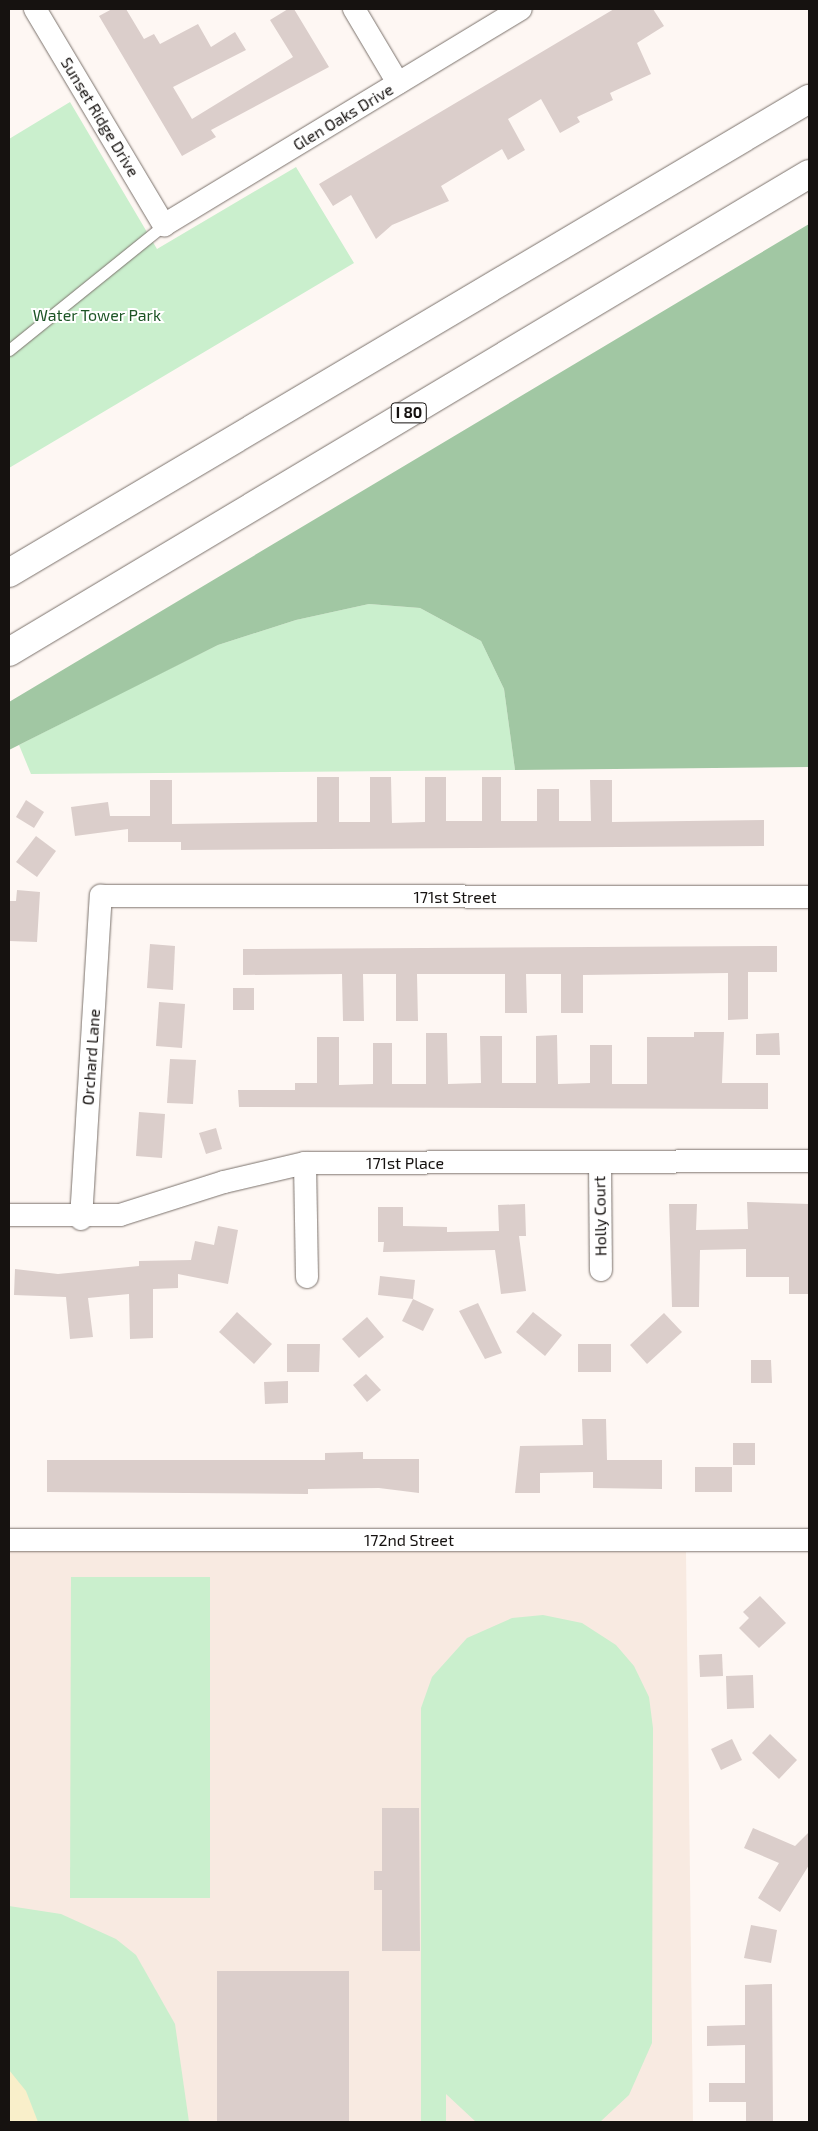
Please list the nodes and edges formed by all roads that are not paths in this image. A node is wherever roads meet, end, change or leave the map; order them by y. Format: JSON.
{"nodes":[{"id":1,"x":35,"y":9,"type":"edge"},
{"id":2,"x":354,"y":9,"type":"edge"},
{"id":3,"x":521,"y":9,"type":"edge"},
{"id":4,"x":398,"y":83,"type":"junction"},
{"id":5,"x":809,"y":99,"type":"edge"},
{"id":6,"x":809,"y":174,"type":"edge"},
{"id":7,"x":164,"y":225,"type":"junction"},
{"id":8,"x":9,"y":350,"type":"edge"},
{"id":9,"x":9,"y":573,"type":"edge"},
{"id":10,"x":9,"y":652,"type":"edge"},
{"id":11,"x":101,"y":896,"type":"joint"},
{"id":12,"x":809,"y":897,"type":"edge"},
{"id":13,"x":809,"y":1160,"type":"edge"},
{"id":14,"x":600,"y":1162,"type":"junction"},
{"id":15,"x":305,"y":1163,"type":"junction"},
{"id":16,"x":9,"y":1215,"type":"edge"},
{"id":17,"x":81,"y":1219,"type":"junction"},
{"id":18,"x":601,"y":1270,"type":"dead end"},
{"id":19,"x":307,"y":1277,"type":"dead end"},
{"id":20,"x":9,"y":1540,"type":"edge"},
{"id":21,"x":809,"y":1540,"type":"edge"}],
"edges":[{"from":1,"to":7,"type":"street","name":"Sunset Ridge Drive"},
{"from":2,"to":4,"type":"street"},
{"from":3,"to":4,"type":"street","name":"Glen Oaks Drive"},
{"from":4,"to":7,"type":"street","name":"Glen Oaks Drive"},
{"from":5,"to":9,"type":"highway"},
{"from":6,"to":10,"type":"highway","number":"I 80"},
{"from":7,"to":8,"type":"lane"},
{"from":11,"to":12,"type":"street","name":"171st Street"},
{"from":11,"to":17,"type":"street","name":"Orchard Lane"},
{"from":13,"to":14,"type":"street","name":"171st Place"},
{"from":14,"to":15,"type":"street","name":"171st Place"},
{"from":14,"to":18,"type":"street","name":"Holly Court"},
{"from":15,"to":17,"type":"street","name":"171st Place"},
{"from":15,"to":19,"type":"street"},
{"from":16,"to":17,"type":"street","name":"171st Place"},
{"from":20,"to":21,"type":"street","name":"172nd Street"}]}
